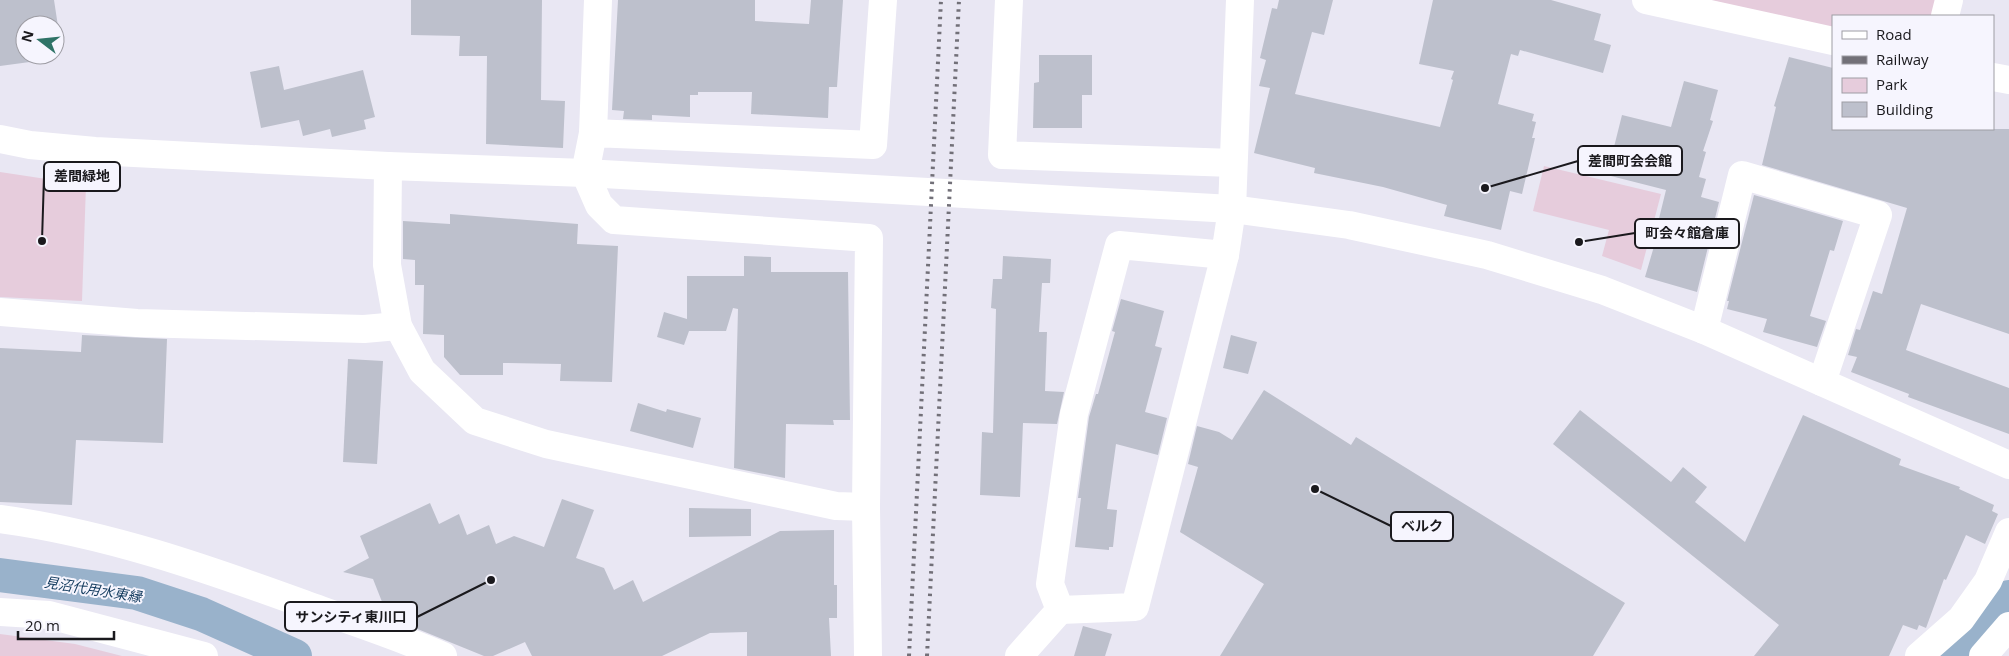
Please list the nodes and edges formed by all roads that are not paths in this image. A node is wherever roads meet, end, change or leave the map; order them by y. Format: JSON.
{"nodes":[{"id":1,"x":598,"y":0,"type":"edge"},
{"id":2,"x":883,"y":0,"type":"edge"},
{"id":3,"x":1009,"y":0,"type":"edge"},
{"id":4,"x":1240,"y":0,"type":"edge"},
{"id":5,"x":1949,"y":0,"type":"edge"},
{"id":6,"x":1662,"y":2,"type":"edge"},
{"id":7,"x":1945,"y":15,"type":"edge"},
{"id":8,"x":1832,"y":41,"type":"edge"},
{"id":9,"x":1994,"y":77,"type":"edge"},
{"id":10,"x":2009,"y":80,"type":"edge"},
{"id":11,"x":593,"y":133,"type":"junction"},
{"id":12,"x":0,"y":140,"type":"edge"},
{"id":13,"x":1233,"y":163,"type":"junction"},
{"id":14,"x":388,"y":166,"type":"junction"},
{"id":15,"x":585,"y":173,"type":"junction"},
{"id":16,"x":1221,"y":209,"type":"junction"},
{"id":17,"x":1226,"y":255,"type":"junction"},
{"id":18,"x":0,"y":312,"type":"edge"},
{"id":19,"x":398,"y":326,"type":"junction"},
{"id":20,"x":1704,"y":330,"type":"junction"},
{"id":21,"x":1822,"y":382,"type":"junction"},
{"id":22,"x":2009,"y":465,"type":"edge"},
{"id":23,"x":866,"y":507,"type":"junction"},
{"id":24,"x":0,"y":519,"type":"edge"},
{"id":25,"x":2009,"y":532,"type":"edge"},
{"id":26,"x":1060,"y":610,"type":"junction"},
{"id":27,"x":0,"y":612,"type":"edge"},
{"id":28,"x":2009,"y":626,"type":"edge"},
{"id":29,"x":204,"y":656,"type":"edge"},
{"id":30,"x":442,"y":656,"type":"edge"},
{"id":31,"x":868,"y":656,"type":"edge"},
{"id":32,"x":1019,"y":656,"type":"edge"},
{"id":33,"x":1920,"y":656,"type":"edge"},
{"id":34,"x":1983,"y":656,"type":"edge"}],
"edges":[{"from":1,"to":11,"type":"street"},
{"from":2,"to":11,"type":"street"},
{"from":3,"to":13,"type":"street"},
{"from":4,"to":13,"type":"street"},
{"from":5,"to":7,"type":"street"},
{"from":6,"to":8,"type":"street"},
{"from":9,"to":10,"type":"street"},
{"from":11,"to":15,"type":"street"},
{"from":12,"to":14,"type":"street"},
{"from":13,"to":16,"type":"street"},
{"from":14,"to":15,"type":"street"},
{"from":14,"to":19,"type":"street"},
{"from":15,"to":16,"type":"street"},
{"from":15,"to":23,"type":"street"},
{"from":16,"to":17,"type":"street"},
{"from":16,"to":20,"type":"street"},
{"from":17,"to":26,"type":"street"},
{"from":17,"to":26,"type":"street"},
{"from":18,"to":19,"type":"street"},
{"from":19,"to":23,"type":"street"},
{"from":20,"to":21,"type":"street"},
{"from":20,"to":21,"type":"street"},
{"from":21,"to":22,"type":"street"},
{"from":23,"to":31,"type":"street"},
{"from":24,"to":30,"type":"street"},
{"from":25,"to":33,"type":"street"},
{"from":26,"to":32,"type":"street"},
{"from":27,"to":29,"type":"street"},
{"from":28,"to":34,"type":"street"}]}
